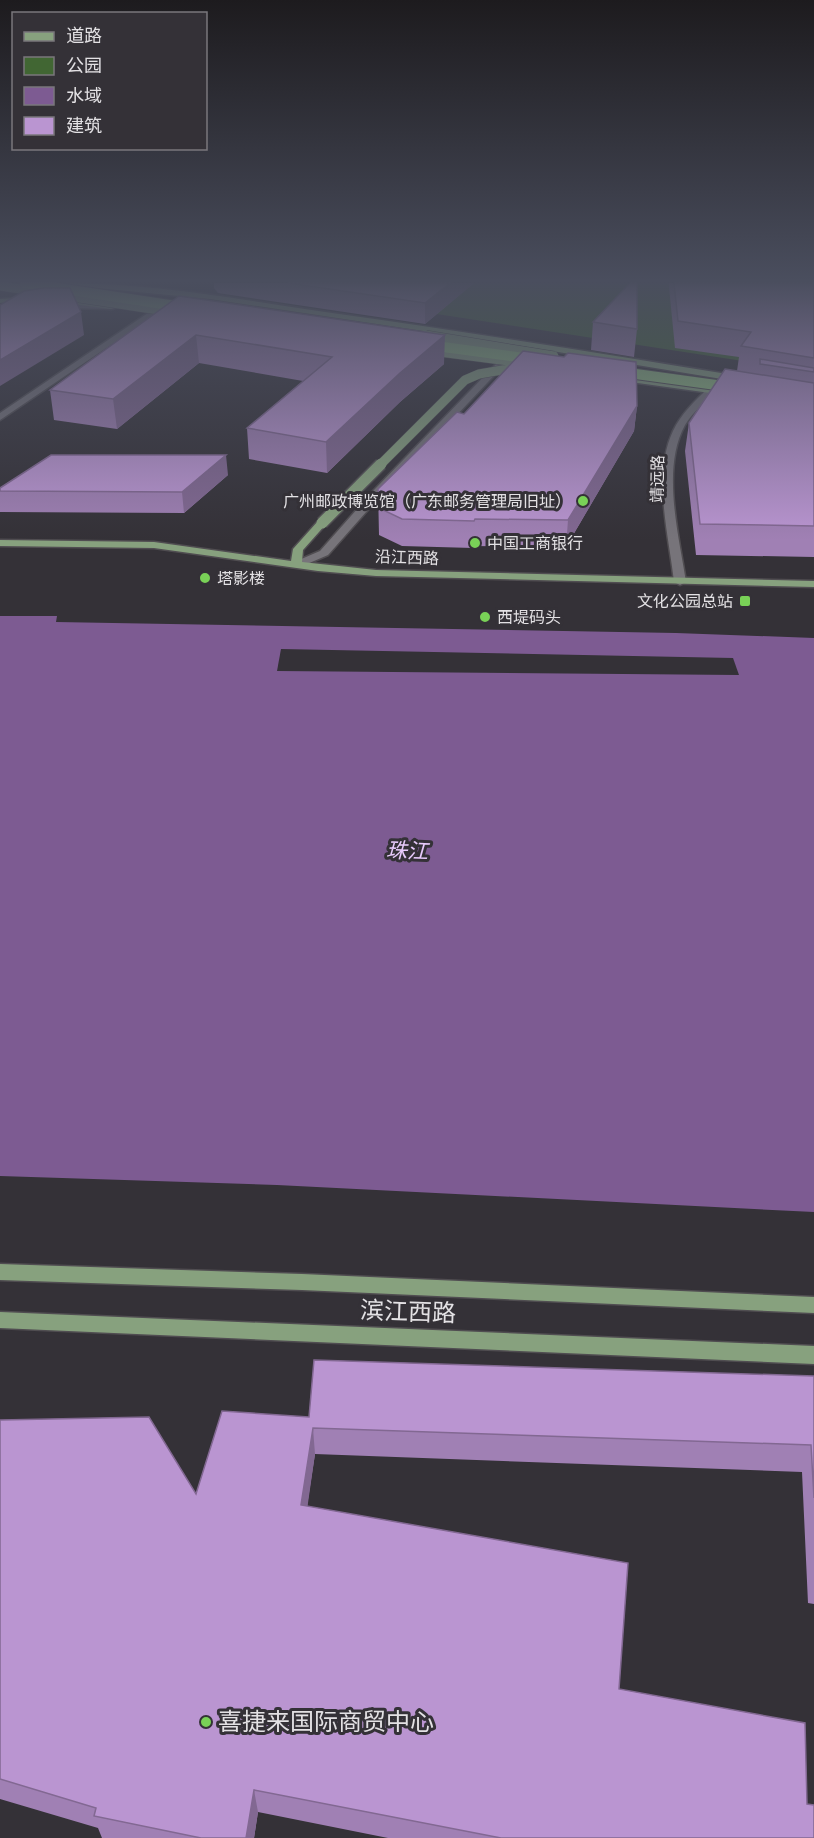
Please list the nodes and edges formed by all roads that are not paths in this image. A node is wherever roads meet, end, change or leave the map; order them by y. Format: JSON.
{"nodes":[{"id":1,"x":71,"y":369,"type":"edge"},
{"id":2,"x":496,"y":369,"type":"edge"},
{"id":3,"x":503,"y":369,"type":"edge"},
{"id":4,"x":631,"y":369,"type":"edge"},
{"id":5,"x":659,"y":369,"type":"edge"},
{"id":6,"x":601,"y":372,"type":"joint"},
{"id":7,"x":749,"y":388,"type":"junction"},
{"id":8,"x":711,"y":390,"type":"junction"},
{"id":9,"x":0,"y":417,"type":"edge"},
{"id":10,"x":0,"y":543,"type":"edge"},
{"id":11,"x":296,"y":565,"type":"junction"},
{"id":12,"x":680,"y":582,"type":"junction"},
{"id":13,"x":814,"y":584,"type":"edge"},
{"id":14,"x":0,"y":1272,"type":"edge"},
{"id":15,"x":814,"y":1305,"type":"edge"},
{"id":16,"x":0,"y":1320,"type":"edge"},
{"id":17,"x":814,"y":1354,"type":"edge"}],
"edges":[{"from":1,"to":9,"type":"street"},
{"from":2,"to":11,"type":"street"},
{"from":3,"to":11,"type":"main road","bridge":true},
{"from":4,"to":7,"type":"main road","bridge":true},
{"from":5,"to":7,"type":"main road"},
{"from":6,"to":7,"type":"highway","bridge":true},
{"from":6,"to":8,"type":"main road"},
{"from":7,"to":8,"type":"main road"},
{"from":8,"to":12,"type":"street","name":"靖远路"},
{"from":10,"to":11,"type":"main road","name":"沿江西路"},
{"from":11,"to":12,"type":"main road","name":"沿江西路"},
{"from":12,"to":13,"type":"main road","name":"沿江西路"},
{"from":14,"to":15,"type":"main road","name":"滨江西路"},
{"from":16,"to":17,"type":"main road","name":"滨江西路"}]}
